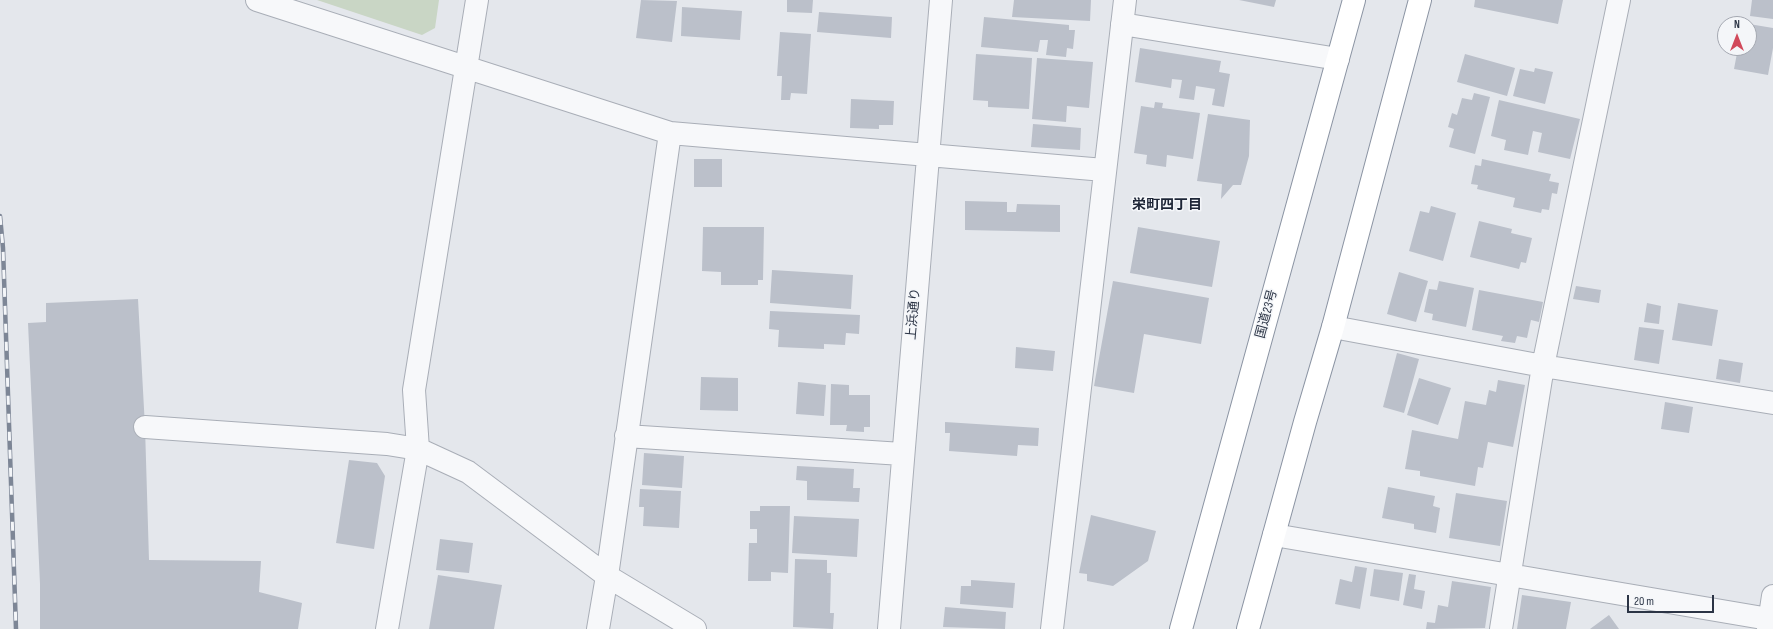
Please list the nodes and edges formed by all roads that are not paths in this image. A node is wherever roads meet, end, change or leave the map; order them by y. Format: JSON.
{"nodes":[{"id":1,"x":257,"y":0,"type":"edge"},
{"id":2,"x":477,"y":0,"type":"edge"},
{"id":3,"x":941,"y":0,"type":"edge"},
{"id":4,"x":1125,"y":0,"type":"edge"},
{"id":5,"x":1354,"y":0,"type":"edge"},
{"id":6,"x":1420,"y":0,"type":"edge"},
{"id":7,"x":1619,"y":0,"type":"edge"},
{"id":8,"x":1122,"y":24,"type":"junction"},
{"id":9,"x":1338,"y":59,"type":"junction"},
{"id":10,"x":467,"y":67,"type":"junction"},
{"id":11,"x":670,"y":133,"type":"junction"},
{"id":12,"x":927,"y":156,"type":"junction"},
{"id":13,"x":1104,"y":170,"type":"junction"},
{"id":14,"x":1333,"y":327,"type":"junction"},
{"id":15,"x":1543,"y":366,"type":"junction"},
{"id":16,"x":1773,"y":403,"type":"edge"},
{"id":17,"x":145,"y":427,"type":"dead end"},
{"id":18,"x":626,"y":436,"type":"junction"},
{"id":19,"x":418,"y":449,"type":"junction"},
{"id":20,"x":902,"y":454,"type":"junction"},
{"id":21,"x":1274,"y":535,"type":"junction"},
{"id":22,"x":1509,"y":575,"type":"junction"},
{"id":23,"x":607,"y":576,"type":"junction"},
{"id":24,"x":1773,"y":596,"type":"edge"},
{"id":25,"x":1769,"y":624,"type":"edge"},
{"id":26,"x":387,"y":629,"type":"edge"},
{"id":27,"x":598,"y":629,"type":"edge"},
{"id":28,"x":695,"y":629,"type":"edge"},
{"id":29,"x":889,"y":629,"type":"edge"},
{"id":30,"x":1052,"y":629,"type":"edge"},
{"id":31,"x":1181,"y":629,"type":"edge"},
{"id":32,"x":1248,"y":629,"type":"edge"},
{"id":33,"x":1501,"y":629,"type":"edge"}],
"edges":[{"from":1,"to":10,"type":"street"},
{"from":2,"to":10,"type":"street"},
{"from":3,"to":12,"type":"street","name":"上浜通り"},
{"from":4,"to":8,"type":"street"},
{"from":5,"to":9,"type":"highway","name":"国道23号"},
{"from":6,"to":14,"type":"highway"},
{"from":7,"to":15,"type":"street"},
{"from":8,"to":9,"type":"street"},
{"from":8,"to":13,"type":"street"},
{"from":9,"to":31,"type":"highway","name":"国道23号"},
{"from":10,"to":11,"type":"street"},
{"from":10,"to":19,"type":"street"},
{"from":11,"to":12,"type":"street"},
{"from":11,"to":18,"type":"street"},
{"from":12,"to":13,"type":"street"},
{"from":12,"to":20,"type":"street","name":"上浜通り"},
{"from":13,"to":30,"type":"street"},
{"from":14,"to":15,"type":"street"},
{"from":14,"to":21,"type":"highway"},
{"from":15,"to":16,"type":"street"},
{"from":15,"to":22,"type":"street"},
{"from":17,"to":19,"type":"street"},
{"from":18,"to":20,"type":"street"},
{"from":18,"to":23,"type":"street"},
{"from":19,"to":23,"type":"street"},
{"from":19,"to":26,"type":"street"},
{"from":20,"to":29,"type":"street","name":"上浜通り"},
{"from":21,"to":22,"type":"street"},
{"from":21,"to":32,"type":"highway"},
{"from":22,"to":25,"type":"street"},
{"from":22,"to":33,"type":"street"},
{"from":23,"to":27,"type":"street"},
{"from":23,"to":28,"type":"street"},
{"from":24,"to":25,"type":"street"}]}
